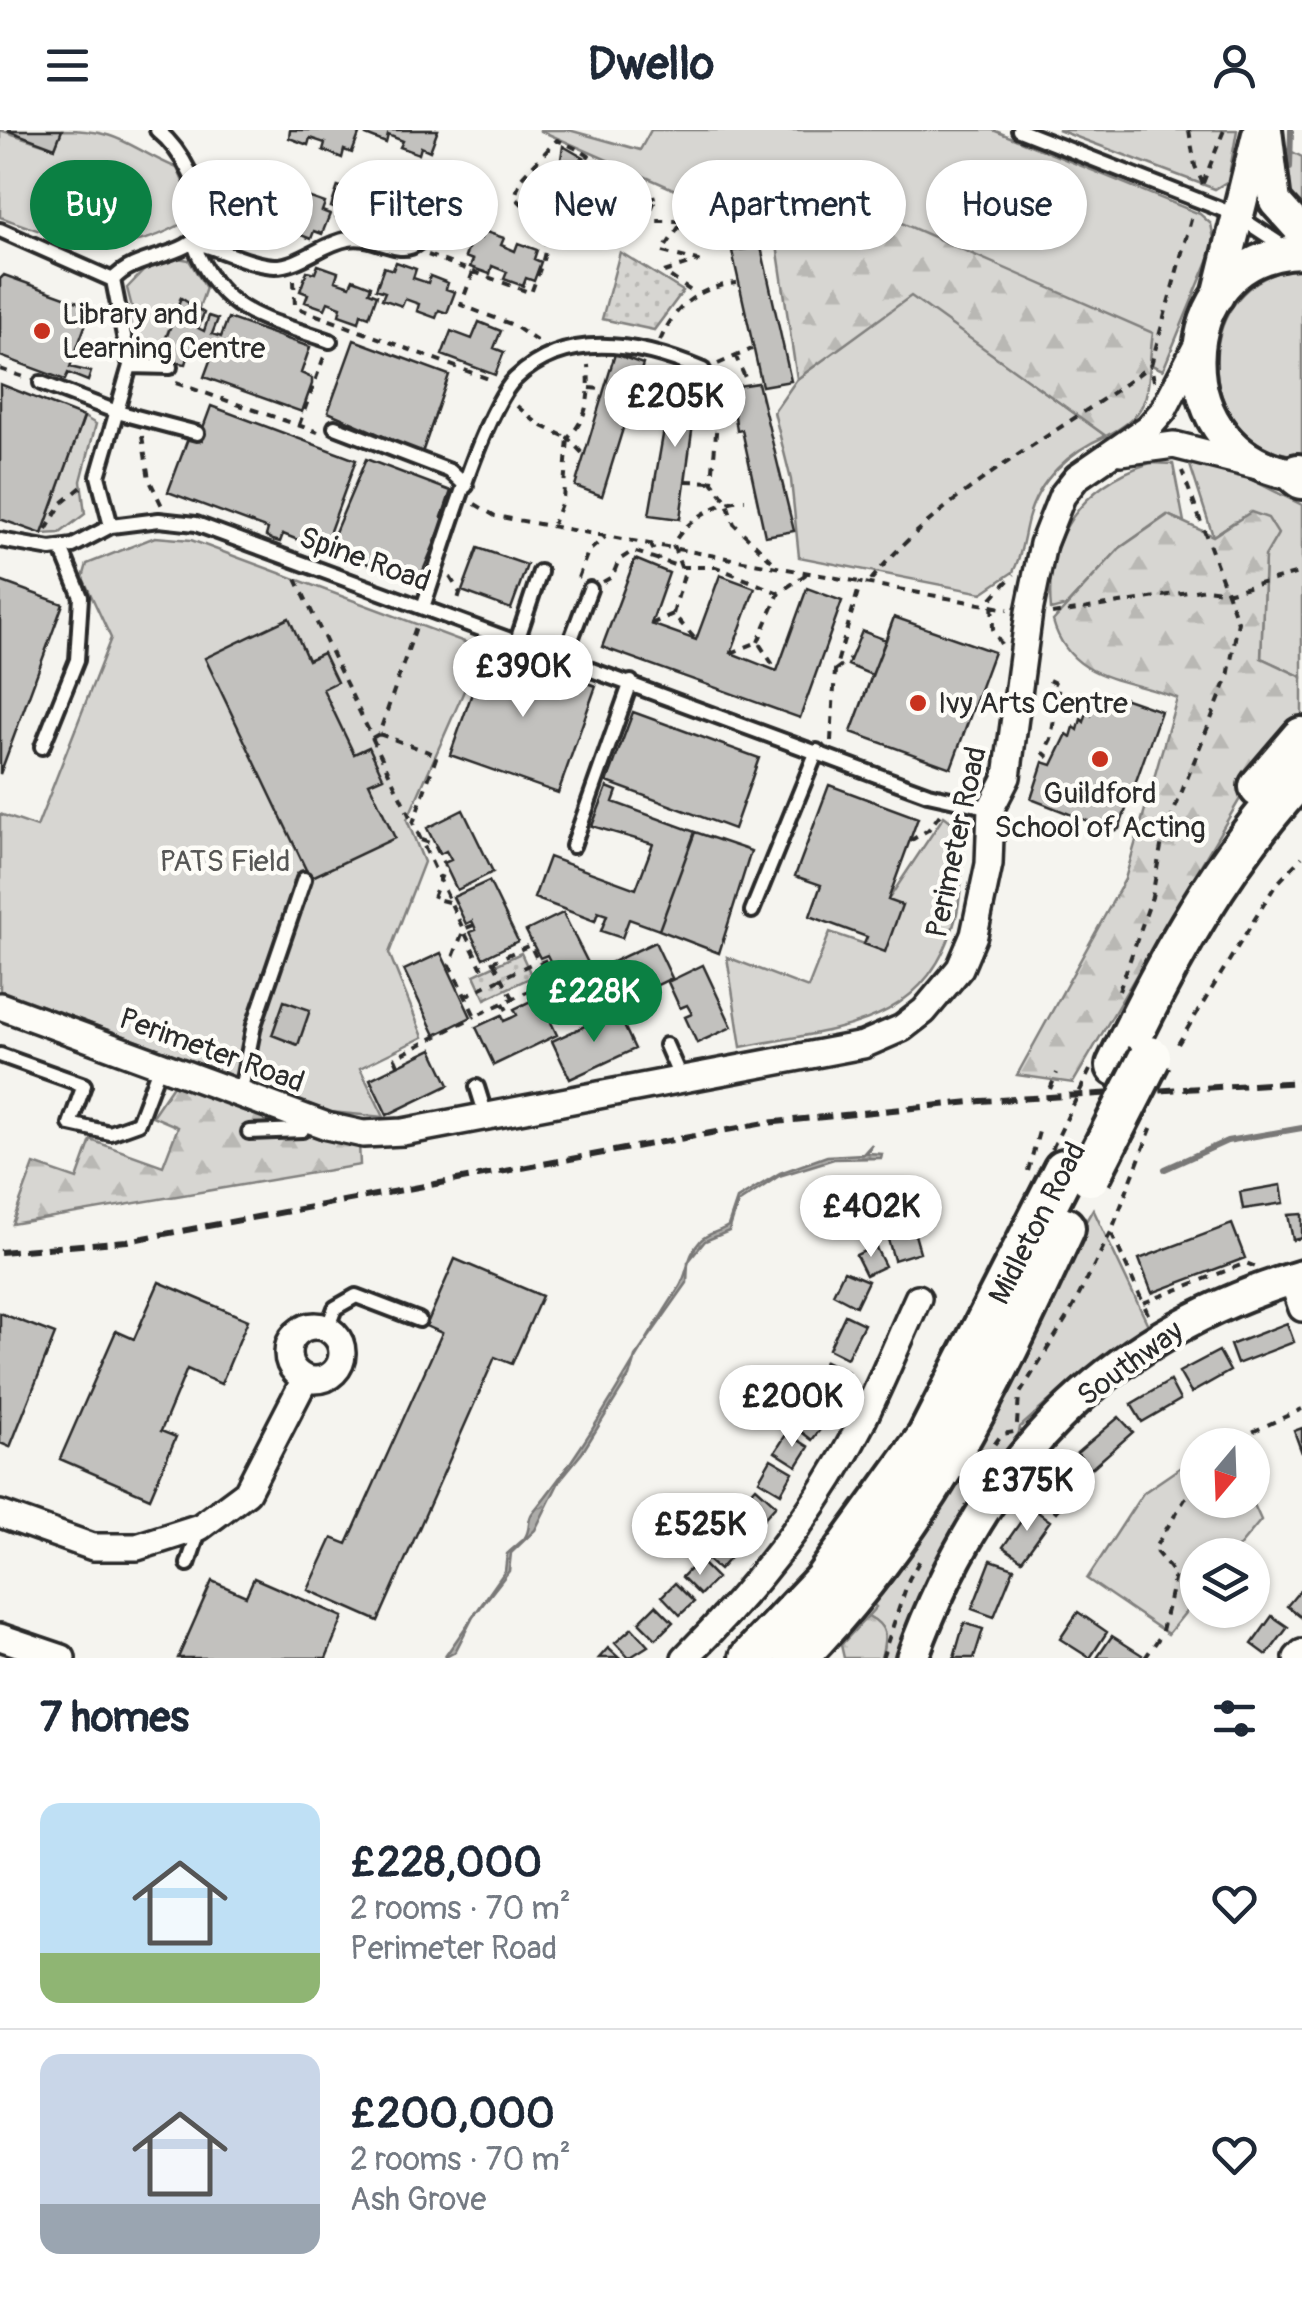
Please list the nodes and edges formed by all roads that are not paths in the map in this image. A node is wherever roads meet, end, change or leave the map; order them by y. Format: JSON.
{"nodes":[{"id":1,"x":157,"y":130,"type":"edge"},
{"id":2,"x":1020,"y":130,"type":"edge"},
{"id":3,"x":1262,"y":130,"type":"edge"},
{"id":4,"x":180,"y":160,"type":"edge"},
{"id":5,"x":1236,"y":216,"type":"junction"},
{"id":6,"x":0,"y":230,"type":"edge"},
{"id":7,"x":333,"y":245,"type":"edge"},
{"id":8,"x":1299,"y":245,"type":"edge"},
{"id":9,"x":172,"y":249,"type":"edge"},
{"id":10,"x":197,"y":250,"type":"edge"},
{"id":11,"x":219,"y":250,"type":"edge"},
{"id":12,"x":113,"y":280,"type":"junction"},
{"id":13,"x":1218,"y":296,"type":"junction"},
{"id":14,"x":330,"y":342,"type":"road end"},
{"id":15,"x":1195,"y":349,"type":"junction"},
{"id":16,"x":130,"y":366,"type":"junction"},
{"id":17,"x":703,"y":370,"type":"road end"},
{"id":18,"x":171,"y":374,"type":"road end"},
{"id":19,"x":41,"y":383,"type":"road end"},
{"id":20,"x":118,"y":412,"type":"junction"},
{"id":21,"x":333,"y":432,"type":"road end"},
{"id":22,"x":197,"y":433,"type":"dead end"},
{"id":23,"x":1107,"y":457,"type":"junction"},
{"id":24,"x":1295,"y":475,"type":"edge"},
{"id":25,"x":465,"y":489,"type":"junction"},
{"id":26,"x":111,"y":526,"type":"junction"},
{"id":27,"x":0,"y":540,"type":"edge"},
{"id":28,"x":62,"y":548,"type":"junction"},
{"id":29,"x":540,"y":572,"type":"dead end"},
{"id":30,"x":590,"y":589,"type":"road end"},
{"id":31,"x":421,"y":613,"type":"junction"},
{"id":32,"x":517,"y":641,"type":"junction"},
{"id":33,"x":564,"y":658,"type":"junction"},
{"id":34,"x":631,"y":682,"type":"junction"},
{"id":35,"x":1302,"y":738,"type":"edge"},
{"id":36,"x":42,"y":747,"type":"dead end"},
{"id":37,"x":822,"y":753,"type":"junction"},
{"id":38,"x":1302,"y":774,"type":"edge"},
{"id":39,"x":992,"y":808,"type":"junction"},
{"id":40,"x":1302,"y":813,"type":"edge"},
{"id":41,"x":573,"y":846,"type":"dead end"},
{"id":42,"x":304,"y":878,"type":"dead end"},
{"id":43,"x":752,"y":911,"type":"dead end"},
{"id":44,"x":1132,"y":1002,"type":"junction"},
{"id":45,"x":0,"y":1006,"type":"edge"},
{"id":46,"x":666,"y":1045,"type":"dead end"},
{"id":47,"x":0,"y":1055,"type":"edge"},
{"id":48,"x":1133,"y":1060,"type":"junction"},
{"id":49,"x":160,"y":1066,"type":"junction"},
{"id":50,"x":681,"y":1080,"type":"junction"},
{"id":51,"x":478,"y":1087,"type":"dead end"},
{"id":52,"x":240,"y":1095,"type":"junction"},
{"id":53,"x":486,"y":1116,"type":"junction"},
{"id":54,"x":306,"y":1119,"type":"junction"},
{"id":55,"x":249,"y":1132,"type":"dead end"},
{"id":56,"x":1062,"y":1164,"type":"junction"},
{"id":57,"x":1297,"y":1277,"type":"edge"},
{"id":58,"x":918,"y":1298,"type":"dead end"},
{"id":59,"x":1302,"y":1308,"type":"edge"},
{"id":60,"x":419,"y":1320,"type":"dead end"},
{"id":61,"x":328,"y":1329,"type":"junction"},
{"id":62,"x":306,"y":1380,"type":"junction"},
{"id":63,"x":0,"y":1514,"type":"edge"},
{"id":64,"x":200,"y":1527,"type":"junction"},
{"id":65,"x":188,"y":1564,"type":"dead end"},
{"id":66,"x":0,"y":1637,"type":"edge"},
{"id":67,"x":62,"y":1658,"type":"edge"},
{"id":68,"x":685,"y":1658,"type":"edge"},
{"id":69,"x":751,"y":1658,"type":"edge"},
{"id":70,"x":796,"y":1658,"type":"edge"},
{"id":71,"x":912,"y":1658,"type":"edge"}],
"edges":[{"from":1,"to":4,"type":"lane"},
{"from":2,"to":5,"type":"lane"},
{"from":3,"to":5,"type":"street"},
{"from":3,"to":8,"type":"street"},
{"from":5,"to":8,"type":"lane"},
{"from":5,"to":13,"type":"street"},
{"from":6,"to":12,"type":"lane"},
{"from":7,"to":11,"type":"lane"},
{"from":8,"to":13,"type":"street"},
{"from":9,"to":12,"type":"lane"},
{"from":10,"to":14,"type":"lane"},
{"from":12,"to":16,"type":"lane"},
{"from":13,"to":15,"type":"street"},
{"from":15,"to":23,"type":"street","name":"Perimeter Road"},
{"from":15,"to":24,"type":"street"},
{"from":16,"to":18,"type":"lane"},
{"from":16,"to":20,"type":"lane"},
{"from":17,"to":25,"type":"lane"},
{"from":19,"to":20,"type":"lane"},
{"from":20,"to":22,"type":"lane"},
{"from":20,"to":26,"type":"lane"},
{"from":21,"to":25,"type":"lane"},
{"from":23,"to":24,"type":"street","name":"Perimeter Road"},
{"from":23,"to":39,"type":"street","name":"Perimeter Road"},
{"from":25,"to":31,"type":"lane"},
{"from":26,"to":28,"type":"lane","name":"Spine Road"},
{"from":26,"to":31,"type":"lane","name":"Spine Road"},
{"from":27,"to":28,"type":"lane","name":"Spine Road"},
{"from":28,"to":36,"type":"lane"},
{"from":29,"to":32,"type":"lane"},
{"from":30,"to":33,"type":"lane"},
{"from":31,"to":32,"type":"lane","name":"Spine Road"},
{"from":32,"to":33,"type":"lane","name":"Spine Road"},
{"from":33,"to":34,"type":"lane","name":"Spine Road"},
{"from":34,"to":37,"type":"lane","name":"Spine Road"},
{"from":34,"to":41,"type":"lane"},
{"from":35,"to":44,"type":"highway"},
{"from":37,"to":39,"type":"lane","name":"Spine Road"},
{"from":37,"to":43,"type":"lane"},
{"from":38,"to":44,"type":"highway","name":"Midleton Road"},
{"from":39,"to":50,"type":"street","name":"Perimeter Road"},
{"from":40,"to":48,"type":"highway","name":"Midleton Road"},
{"from":42,"to":52,"type":"lane"},
{"from":44,"to":48,"type":"highway","name":"Midleton Road"},
{"from":45,"to":49,"type":"street","name":"Perimeter Road"},
{"from":46,"to":50,"type":"lane"},
{"from":47,"to":49,"type":"lane"},
{"from":48,"to":56,"type":"highway","name":"Midleton Road"},
{"from":49,"to":52,"type":"street","name":"Perimeter Road"},
{"from":50,"to":53,"type":"street","name":"Perimeter Road"},
{"from":51,"to":53,"type":"lane"},
{"from":52,"to":54,"type":"street","name":"Perimeter Road"},
{"from":53,"to":54,"type":"street","name":"Perimeter Road"},
{"from":54,"to":55,"type":"lane"},
{"from":56,"to":69,"type":"highway","name":"Midleton Road"},
{"from":56,"to":70,"type":"highway","name":"Midleton Road"},
{"from":57,"to":59,"type":"street"},
{"from":57,"to":71,"type":"street","name":"Southway"},
{"from":58,"to":68,"type":"street"},
{"from":60,"to":61,"type":"lane"},
{"from":61,"to":62,"type":"street"},
{"from":61,"to":62,"type":"street"},
{"from":62,"to":64,"type":"street"},
{"from":63,"to":64,"type":"street"},
{"from":64,"to":65,"type":"lane"},
{"from":66,"to":67,"type":"street"}]}
